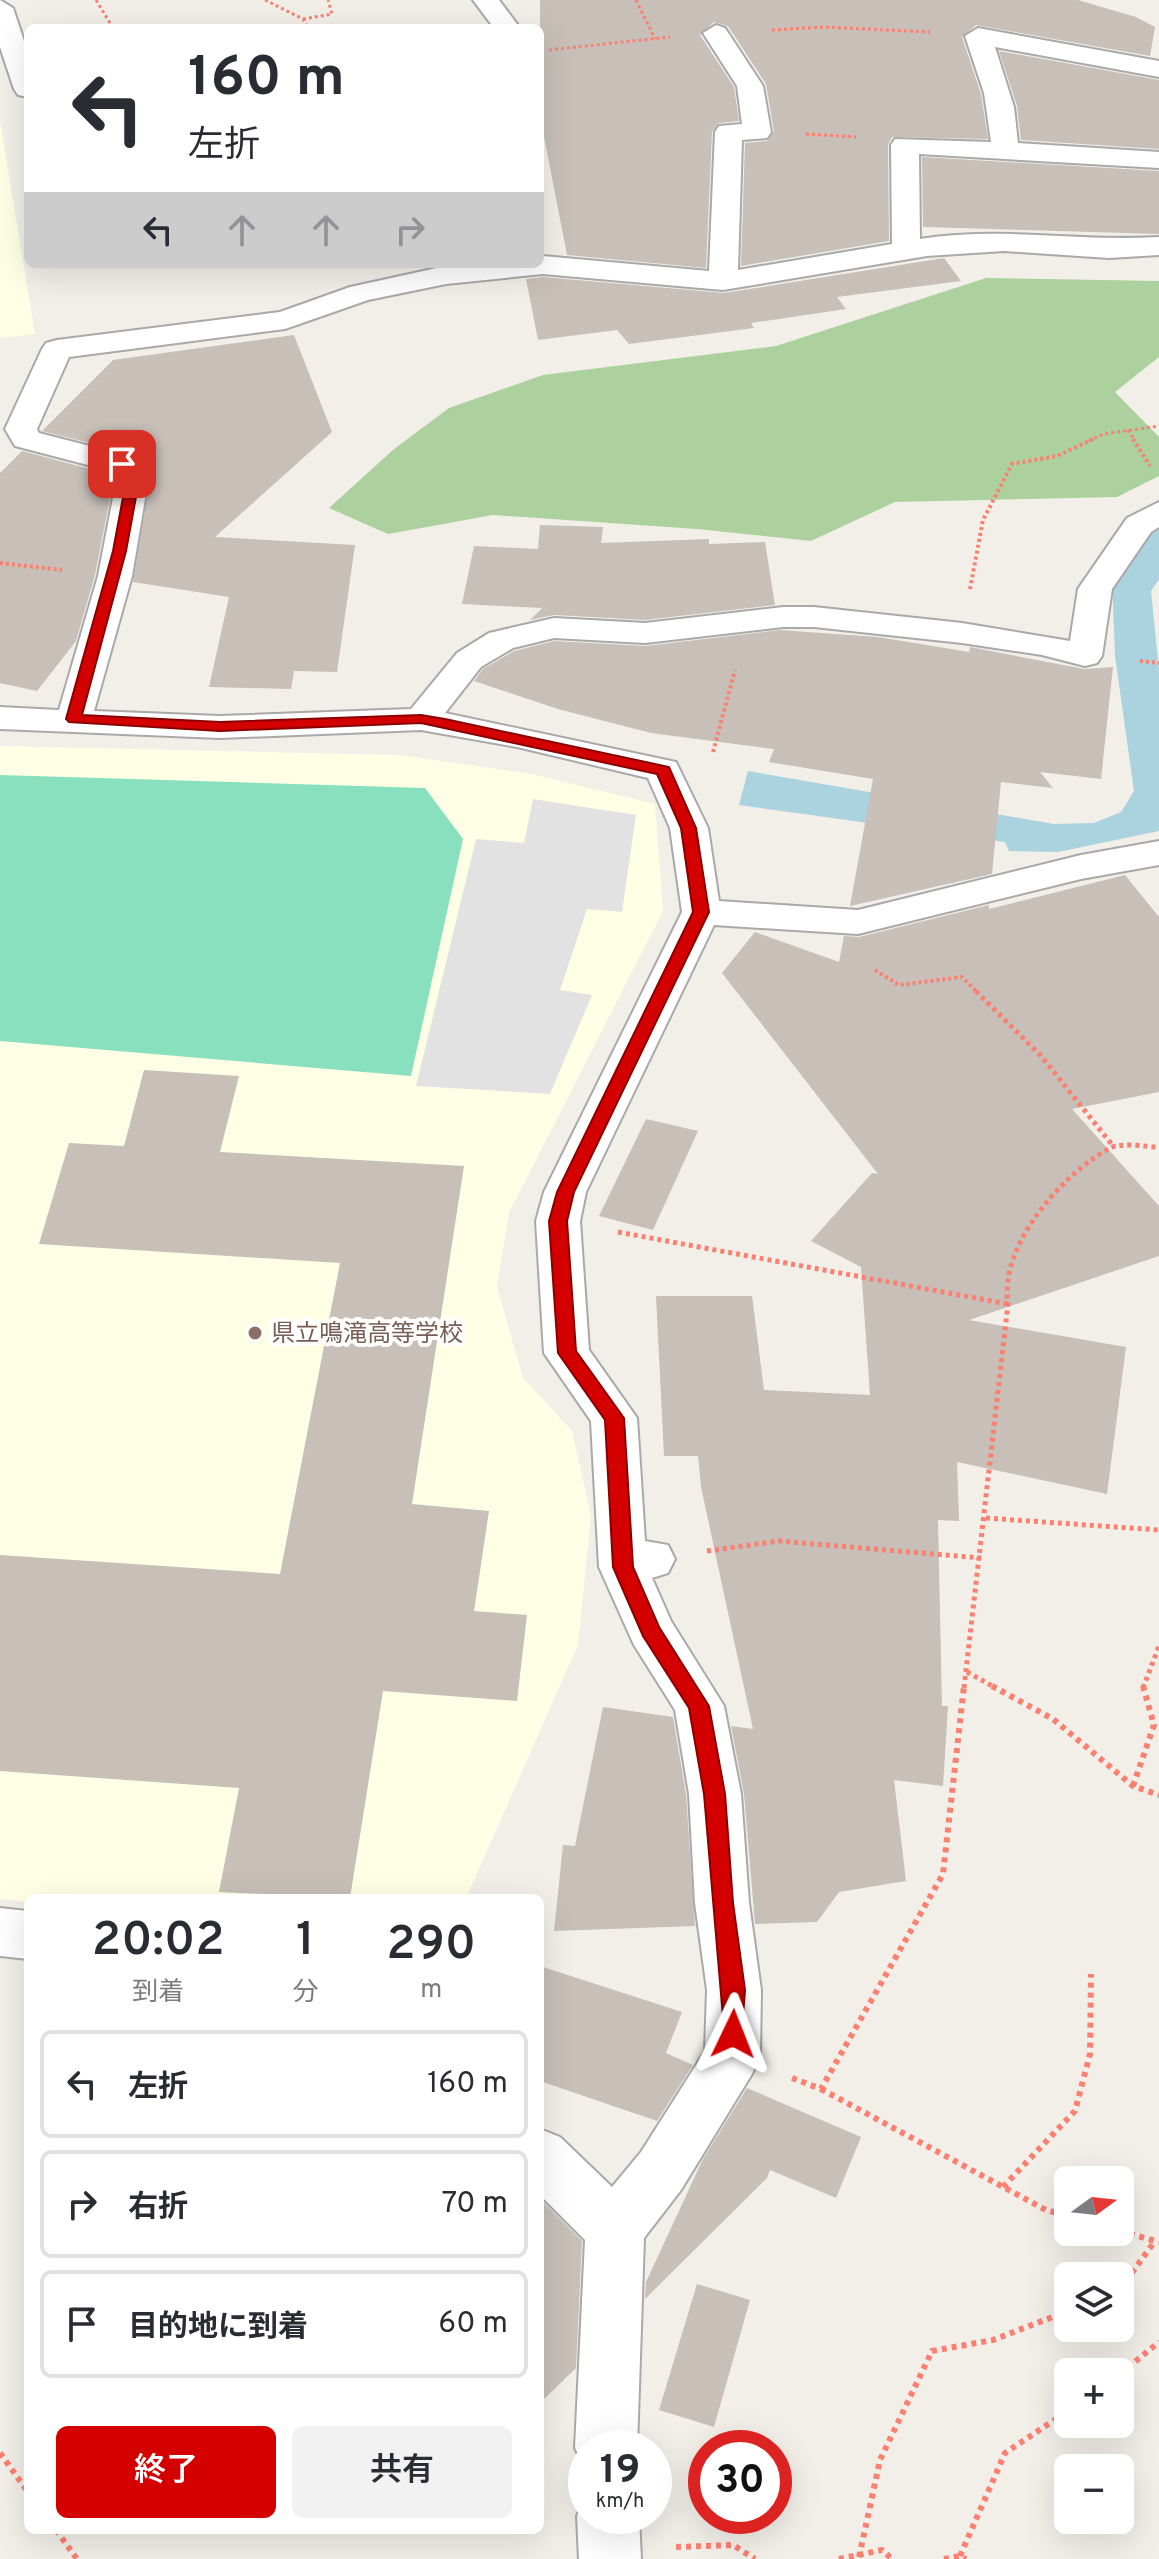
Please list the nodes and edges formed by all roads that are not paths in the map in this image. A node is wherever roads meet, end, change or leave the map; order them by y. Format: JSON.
{"nodes":[{"id":1,"x":486,"y":0,"type":"edge"},
{"id":2,"x":0,"y":8,"type":"edge"},
{"id":3,"x":504,"y":24,"type":"edge"},
{"id":4,"x":716,"y":33,"type":"dead end"},
{"id":5,"x":1159,"y":69,"type":"edge"},
{"id":6,"x":24,"y":80,"type":"edge"},
{"id":7,"x":1005,"y":153,"type":"junction"},
{"id":8,"x":1159,"y":160,"type":"edge"},
{"id":9,"x":1159,"y":246,"type":"edge"},
{"id":10,"x":906,"y":250,"type":"junction"},
{"id":11,"x":544,"y":258,"type":"edge"},
{"id":12,"x":346,"y":268,"type":"edge"},
{"id":13,"x":486,"y":268,"type":"edge"},
{"id":14,"x":723,"y":281,"type":"junction"},
{"id":15,"x":360,"y":293,"type":"junction"},
{"id":16,"x":1159,"y":512,"type":"edge"},
{"id":17,"x":0,"y":718,"type":"edge"},
{"id":18,"x":74,"y":719,"type":"junction"},
{"id":19,"x":421,"y":719,"type":"junction"},
{"id":20,"x":1159,"y":853,"type":"edge"},
{"id":21,"x":701,"y":912,"type":"junction"},
{"id":22,"x":0,"y":1932,"type":"edge"},
{"id":23,"x":24,"y":1935,"type":"edge"},
{"id":24,"x":544,"y":2160,"type":"edge"},
{"id":25,"x":615,"y":2229,"type":"junction"},
{"id":26,"x":607,"y":2430,"type":"edge"}],
"edges":[{"from":1,"to":3,"type":"street"},
{"from":2,"to":6,"type":"street"},
{"from":4,"to":14,"type":"street"},
{"from":5,"to":7,"type":"street"},
{"from":7,"to":8,"type":"street"},
{"from":7,"to":10,"type":"street"},
{"from":9,"to":10,"type":"street"},
{"from":10,"to":14,"type":"street"},
{"from":11,"to":14,"type":"street"},
{"from":12,"to":15,"type":"street"},
{"from":13,"to":15,"type":"street"},
{"from":15,"to":18,"type":"street"},
{"from":16,"to":19,"type":"street"},
{"from":17,"to":18,"type":"street"},
{"from":18,"to":19,"type":"street"},
{"from":19,"to":21,"type":"street"},
{"from":20,"to":21,"type":"street"},
{"from":21,"to":25,"type":"street"},
{"from":22,"to":23,"type":"street"},
{"from":24,"to":25,"type":"street"},
{"from":25,"to":26,"type":"street"}]}
